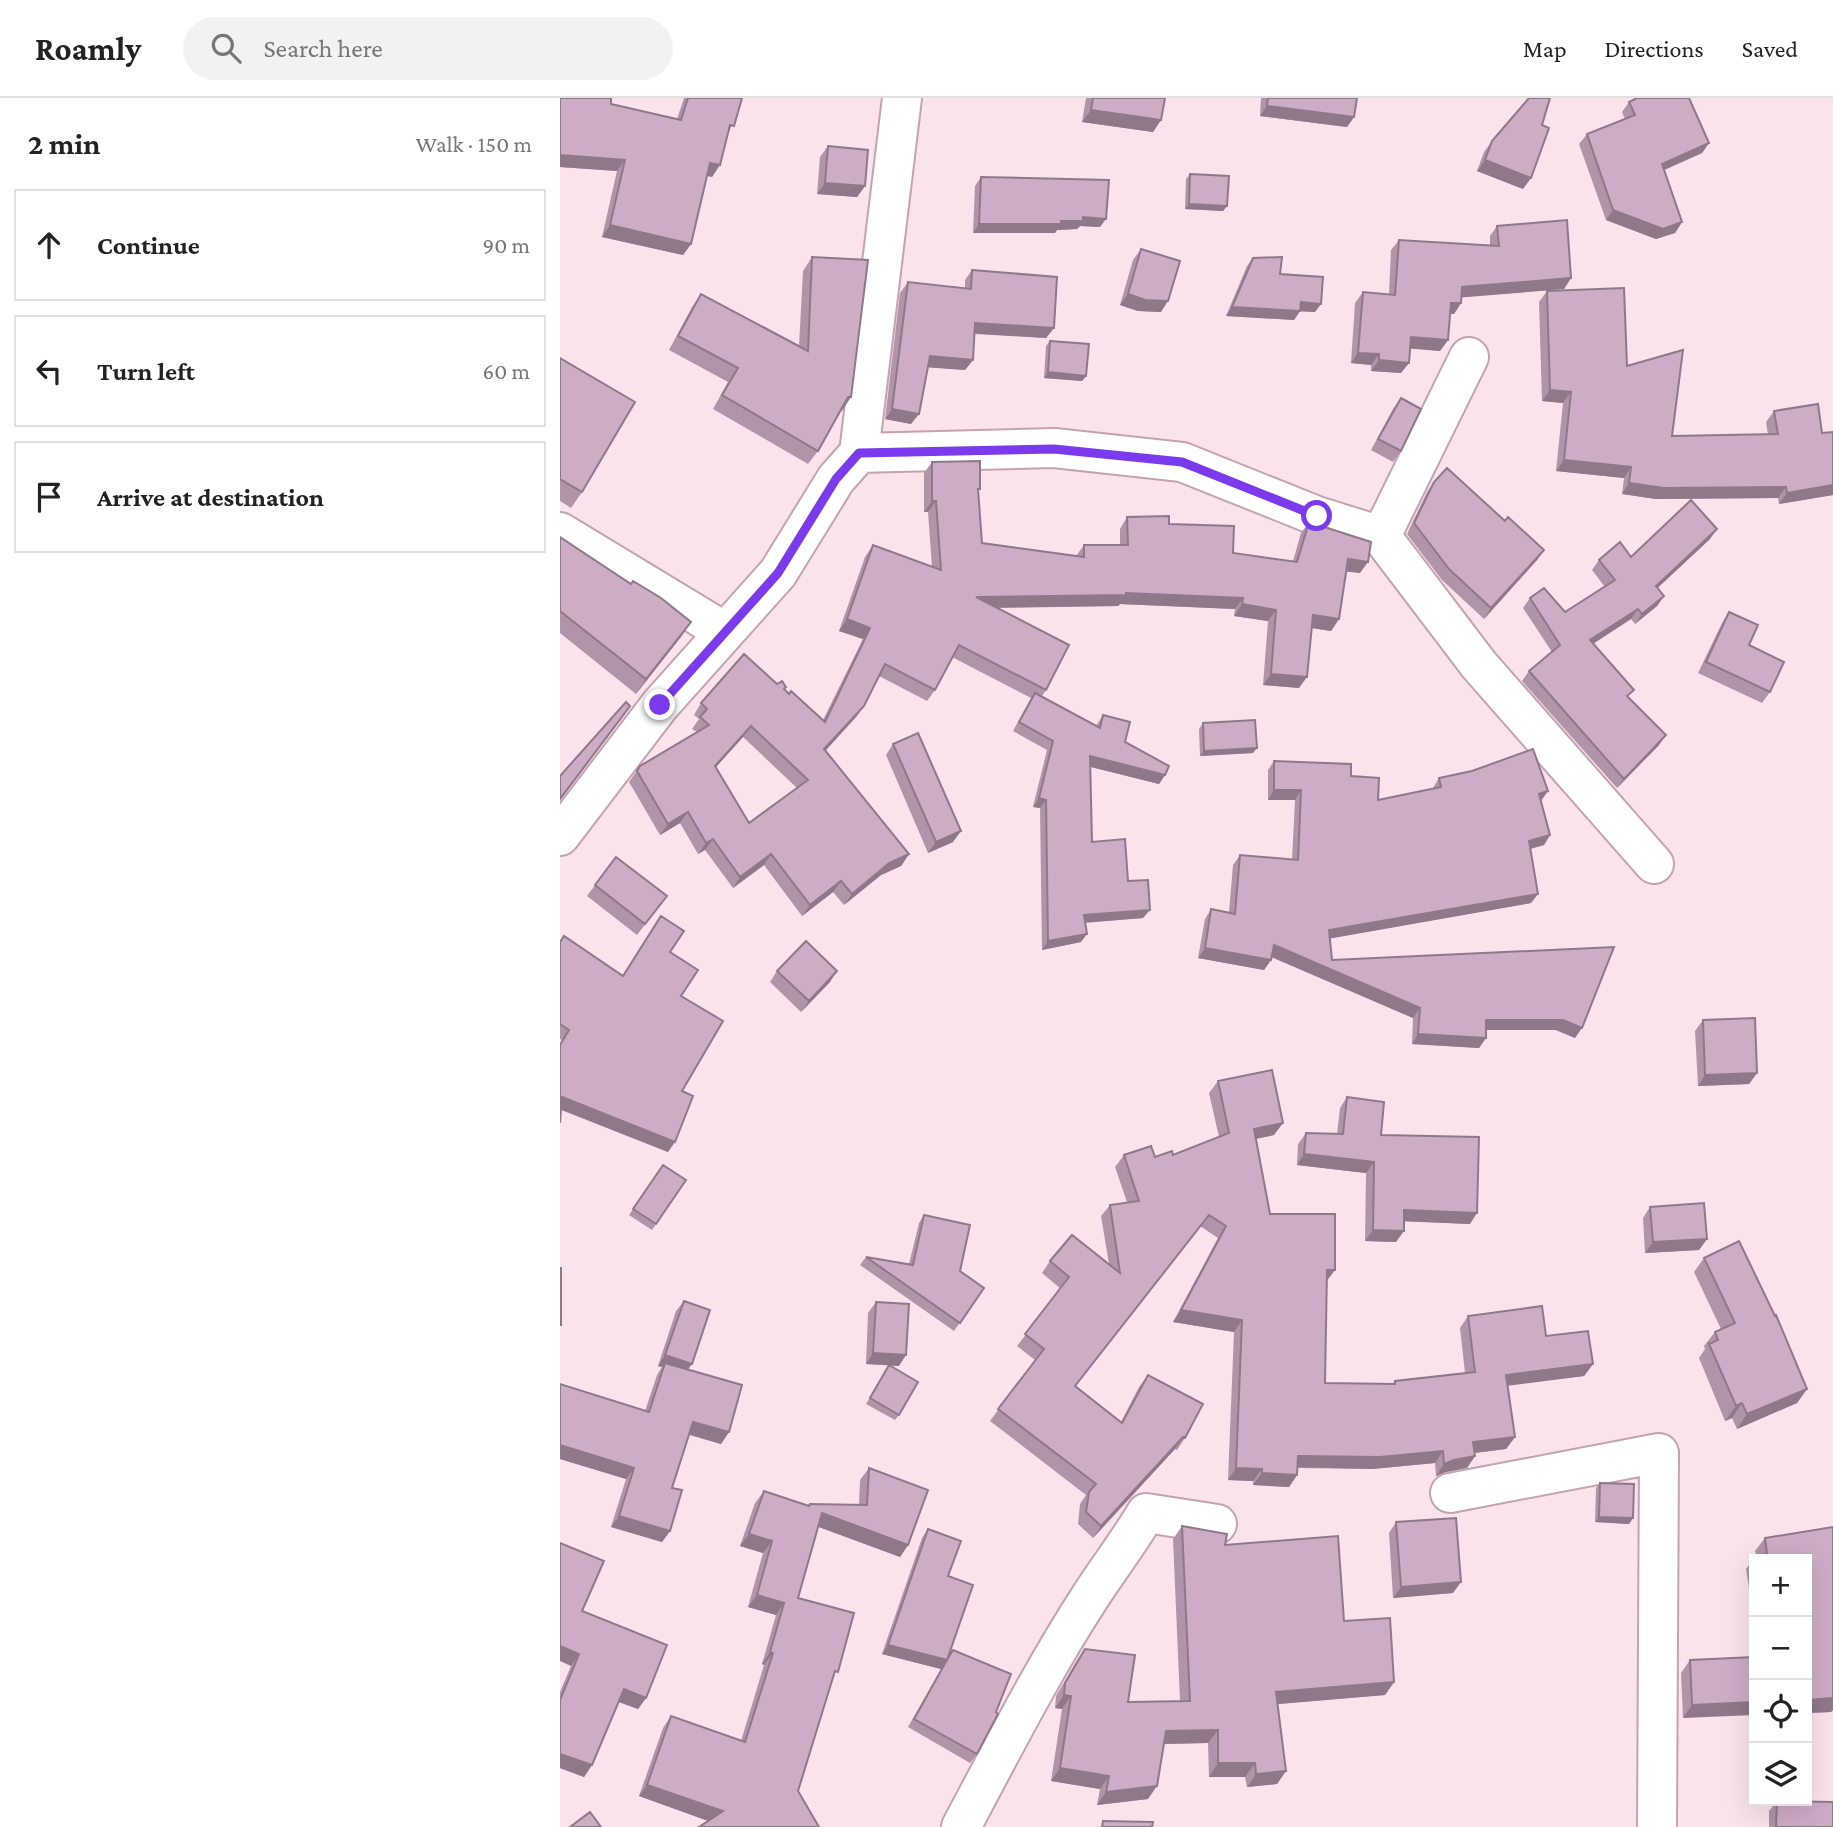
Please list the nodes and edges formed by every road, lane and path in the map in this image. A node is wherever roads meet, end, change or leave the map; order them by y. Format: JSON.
{"nodes":[{"id":1,"x":902,"y":98,"type":"edge"},
{"id":2,"x":1469,"y":356,"type":"dead end"},
{"id":3,"x":859,"y":453,"type":"junction"},
{"id":4,"x":560,"y":532,"type":"edge"},
{"id":5,"x":1381,"y":536,"type":"junction"},
{"id":6,"x":725,"y":632,"type":"junction"},
{"id":7,"x":560,"y":836,"type":"edge"},
{"id":8,"x":1654,"y":864,"type":"dead end"},
{"id":9,"x":1450,"y":1493,"type":"dead end"},
{"id":10,"x":1217,"y":1524,"type":"dead end"},
{"id":11,"x":961,"y":1827,"type":"edge"},
{"id":12,"x":1657,"y":1827,"type":"edge"}],
"edges":[{"from":1,"to":3,"type":"street"},
{"from":2,"to":5,"type":"street"},
{"from":3,"to":5,"type":"street"},
{"from":3,"to":6,"type":"street"},
{"from":4,"to":6,"type":"street"},
{"from":5,"to":8,"type":"street"},
{"from":6,"to":7,"type":"street"},
{"from":9,"to":12,"type":"street"},
{"from":10,"to":11,"type":"street"}]}
